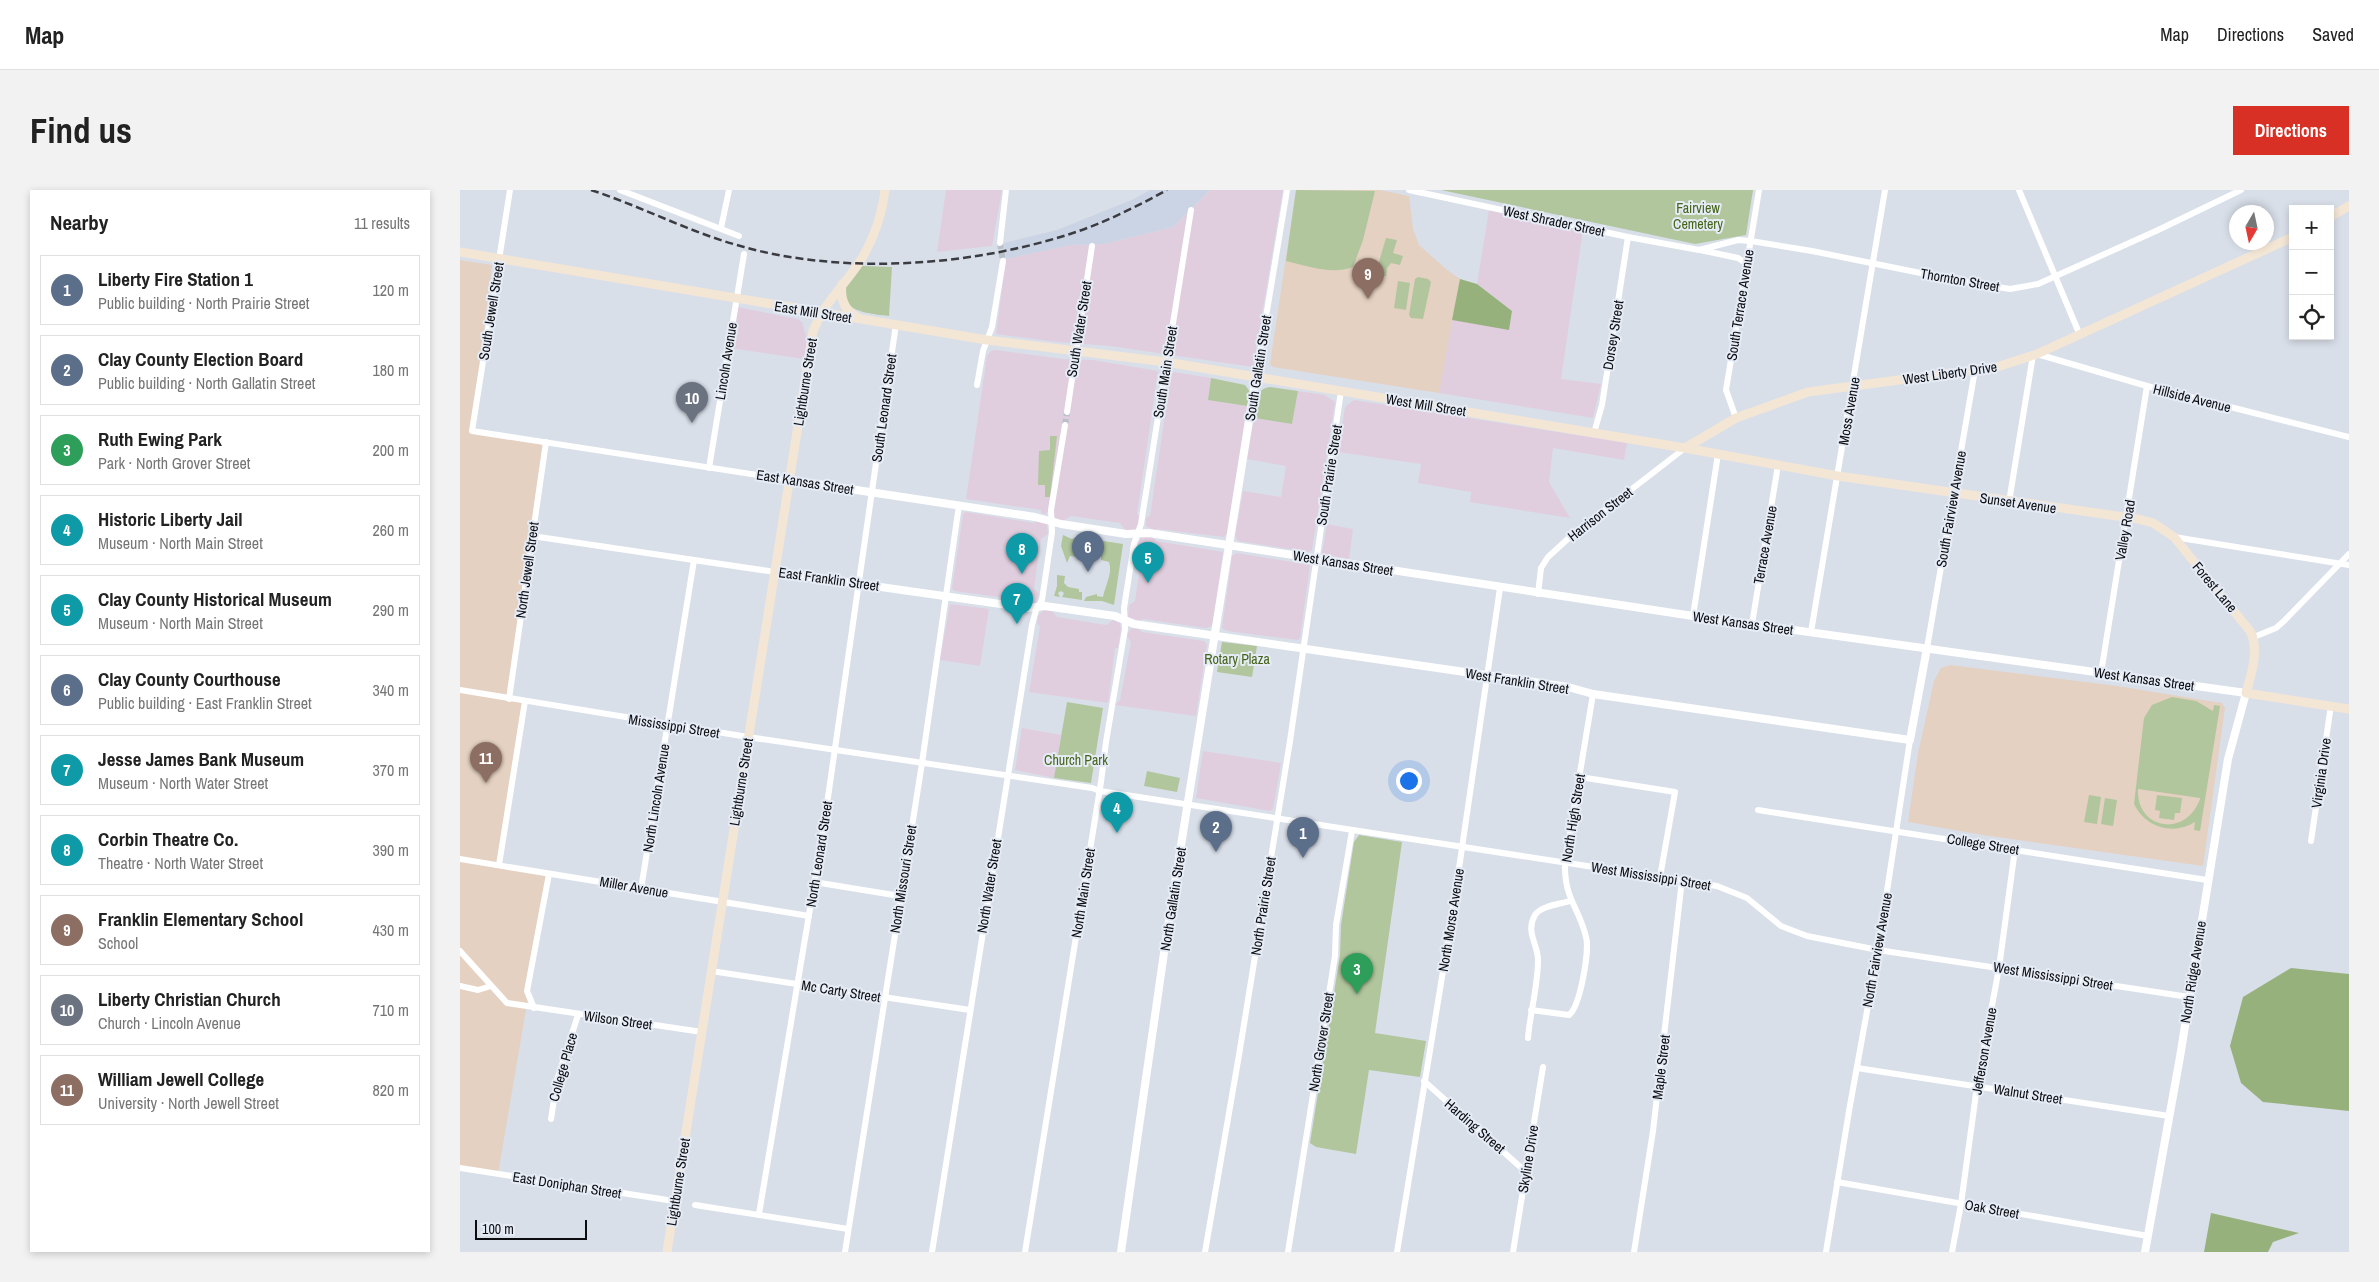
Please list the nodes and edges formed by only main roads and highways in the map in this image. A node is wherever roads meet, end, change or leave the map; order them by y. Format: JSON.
{"nodes":[{"id":1,"x":885,"y":190,"type":"edge"},
{"id":2,"x":2349,"y":206,"type":"edge"},
{"id":3,"x":2334,"y":215,"type":"edge"},
{"id":4,"x":2289,"y":239,"type":"edge"},
{"id":5,"x":460,"y":252,"type":"edge"},
{"id":6,"x":842,"y":284,"type":"junction"},
{"id":7,"x":820,"y":313,"type":"junction"},
{"id":8,"x":859,"y":319,"type":"junction"},
{"id":9,"x":1166,"y":362,"type":"joint"},
{"id":10,"x":1685,"y":448,"type":"junction"},
{"id":11,"x":2174,"y":537,"type":"joint"},
{"id":12,"x":2246,"y":693,"type":"joint"},
{"id":13,"x":2349,"y":709,"type":"edge"},
{"id":14,"x":667,"y":1252,"type":"edge"}],
"edges":[{"from":1,"to":6,"type":"main road"},
{"from":2,"to":3,"type":"main road"},
{"from":4,"to":10,"type":"main road","name":"West Liberty Drive"},
{"from":5,"to":7,"type":"main road","name":"East Mill Street"},
{"from":6,"to":7,"type":"main road"},
{"from":6,"to":8,"type":"main road"},
{"from":7,"to":8,"type":"main road","name":"East Mill Street"},
{"from":7,"to":14,"type":"main road","name":"Lightburne Street"},
{"from":8,"to":9,"type":"main road","name":"East Mill Street"},
{"from":9,"to":10,"type":"main road","name":"West Mill Street"},
{"from":10,"to":11,"type":"main road","name":"Sunset Avenue"},
{"from":11,"to":12,"type":"main road","name":"Forest Lane"},
{"from":12,"to":13,"type":"main road","name":"West Kansas Street"}]}
